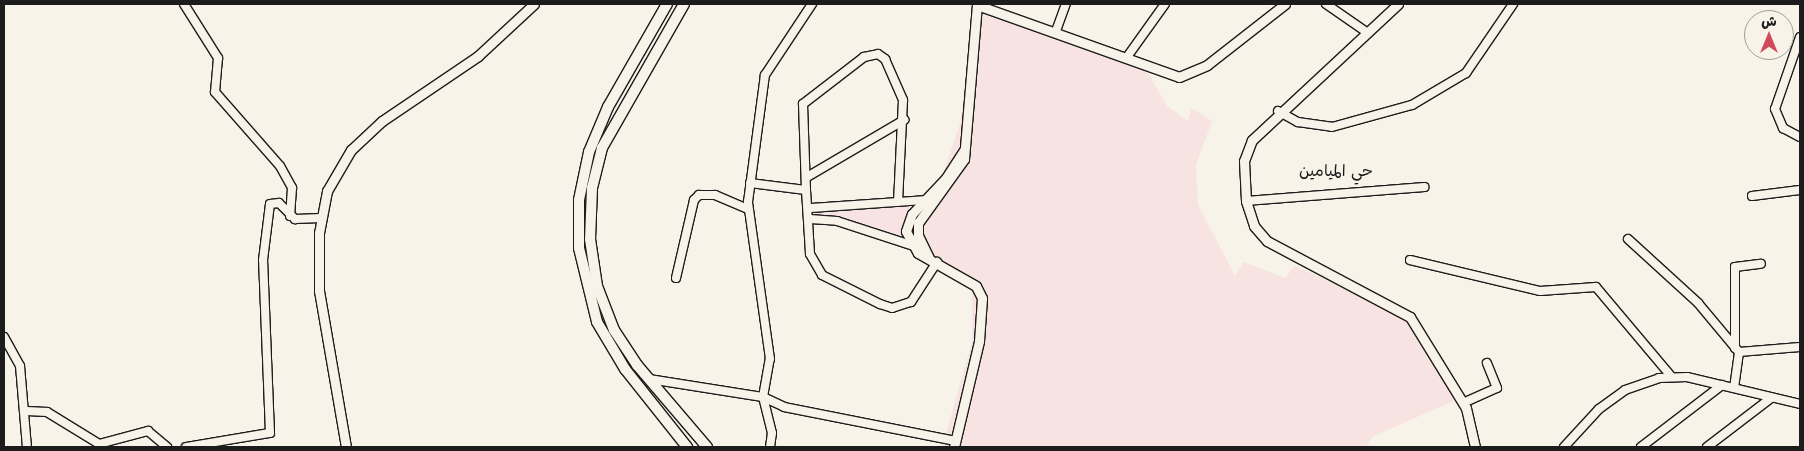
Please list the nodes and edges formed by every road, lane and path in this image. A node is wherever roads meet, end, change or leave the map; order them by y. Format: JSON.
{"nodes":[{"id":1,"x":184,"y":4,"type":"edge"},
{"id":2,"x":534,"y":4,"type":"edge"},
{"id":3,"x":667,"y":4,"type":"edge"},
{"id":4,"x":684,"y":4,"type":"edge"},
{"id":5,"x":812,"y":4,"type":"edge"},
{"id":6,"x":977,"y":4,"type":"edge"},
{"id":7,"x":1066,"y":4,"type":"edge"},
{"id":8,"x":1166,"y":4,"type":"edge"},
{"id":9,"x":1285,"y":4,"type":"edge"},
{"id":10,"x":1326,"y":4,"type":"edge"},
{"id":11,"x":1398,"y":4,"type":"edge"},
{"id":12,"x":1513,"y":4,"type":"edge"},
{"id":13,"x":1056,"y":31,"type":"junction"},
{"id":14,"x":1365,"y":31,"type":"junction"},
{"id":15,"x":1800,"y":37,"type":"edge"},
{"id":16,"x":1127,"y":57,"type":"junction"},
{"id":17,"x":1278,"y":111,"type":"junction"},
{"id":18,"x":904,"y":120,"type":"junction"},
{"id":19,"x":1800,"y":137,"type":"edge"},
{"id":20,"x":964,"y":150,"type":"junction"},
{"id":21,"x":807,"y":177,"type":"junction"},
{"id":22,"x":750,"y":183,"type":"junction"},
{"id":23,"x":1424,"y":187,"type":"dead end"},
{"id":24,"x":806,"y":190,"type":"junction"},
{"id":25,"x":1800,"y":190,"type":"edge"},
{"id":26,"x":1752,"y":196,"type":"dead end"},
{"id":27,"x":924,"y":200,"type":"junction"},
{"id":28,"x":1246,"y":201,"type":"junction"},
{"id":29,"x":898,"y":202,"type":"junction"},
{"id":30,"x":811,"y":208,"type":"junction"},
{"id":31,"x":748,"y":210,"type":"junction"},
{"id":32,"x":290,"y":216,"type":"junction"},
{"id":33,"x":321,"y":218,"type":"junction"},
{"id":34,"x":810,"y":219,"type":"junction"},
{"id":35,"x":1628,"y":239,"type":"dead end"},
{"id":36,"x":911,"y":245,"type":"junction"},
{"id":37,"x":933,"y":260,"type":"junction"},
{"id":38,"x":1410,"y":260,"type":"dead end"},
{"id":39,"x":1761,"y":264,"type":"dead end"},
{"id":40,"x":676,"y":278,"type":"dead end"},
{"id":41,"x":4,"y":337,"type":"edge"},
{"id":42,"x":1800,"y":347,"type":"edge"},
{"id":43,"x":1737,"y":350,"type":"junction"},
{"id":44,"x":1487,"y":363,"type":"dead end"},
{"id":45,"x":1671,"y":376,"type":"junction"},
{"id":46,"x":649,"y":380,"type":"junction"},
{"id":47,"x":1722,"y":385,"type":"junction"},
{"id":48,"x":1734,"y":388,"type":"junction"},
{"id":49,"x":763,"y":396,"type":"junction"},
{"id":50,"x":1771,"y":398,"type":"junction"},
{"id":51,"x":1463,"y":403,"type":"junction"},
{"id":52,"x":1800,"y":404,"type":"edge"},
{"id":53,"x":27,"y":411,"type":"junction"},
{"id":54,"x":955,"y":444,"type":"edge"},
{"id":55,"x":27,"y":447,"type":"edge"},
{"id":56,"x":166,"y":447,"type":"edge"},
{"id":57,"x":186,"y":447,"type":"edge"},
{"id":58,"x":346,"y":447,"type":"edge"},
{"id":59,"x":687,"y":447,"type":"edge"},
{"id":60,"x":707,"y":447,"type":"edge"},
{"id":61,"x":770,"y":447,"type":"edge"},
{"id":62,"x":1475,"y":447,"type":"edge"},
{"id":63,"x":1564,"y":447,"type":"edge"},
{"id":64,"x":1641,"y":447,"type":"edge"},
{"id":65,"x":1707,"y":447,"type":"edge"}],
"edges":[{"from":1,"to":32,"type":"street"},
{"from":2,"to":33,"type":"street"},
{"from":3,"to":59,"type":"main road"},
{"from":4,"to":46,"type":"main road"},
{"from":5,"to":22,"type":"street"},
{"from":6,"to":13,"type":"street"},
{"from":6,"to":20,"type":"street"},
{"from":7,"to":13,"type":"street"},
{"from":8,"to":16,"type":"street"},
{"from":9,"to":16,"type":"street"},
{"from":10,"to":14,"type":"street"},
{"from":11,"to":14,"type":"street"},
{"from":12,"to":17,"type":"street"},
{"from":13,"to":16,"type":"street"},
{"from":14,"to":17,"type":"street"},
{"from":15,"to":19,"type":"street"},
{"from":17,"to":28,"type":"street"},
{"from":18,"to":21,"type":"street"},
{"from":18,"to":21,"type":"street"},
{"from":18,"to":29,"type":"street"},
{"from":20,"to":27,"type":"street"},
{"from":20,"to":37,"type":"street"},
{"from":21,"to":24,"type":"street"},
{"from":22,"to":24,"type":"street"},
{"from":22,"to":31,"type":"street"},
{"from":23,"to":28,"type":"street"},
{"from":24,"to":30,"type":"street"},
{"from":25,"to":26,"type":"street"},
{"from":27,"to":29,"type":"street"},
{"from":27,"to":36,"type":"street"},
{"from":28,"to":51,"type":"street"},
{"from":29,"to":30,"type":"street"},
{"from":30,"to":34,"type":"street"},
{"from":31,"to":40,"type":"street"},
{"from":31,"to":49,"type":"street"},
{"from":32,"to":33,"type":"street"},
{"from":32,"to":57,"type":"street"},
{"from":33,"to":58,"type":"street"},
{"from":34,"to":36,"type":"street"},
{"from":34,"to":37,"type":"street"},
{"from":35,"to":43,"type":"street"},
{"from":36,"to":37,"type":"street"},
{"from":37,"to":54,"type":"street"},
{"from":38,"to":45,"type":"street"},
{"from":39,"to":43,"type":"street"},
{"from":41,"to":53,"type":"street"},
{"from":42,"to":43,"type":"street"},
{"from":43,"to":48,"type":"street"},
{"from":44,"to":51,"type":"street"},
{"from":45,"to":47,"type":"street"},
{"from":45,"to":63,"type":"street"},
{"from":46,"to":49,"type":"street"},
{"from":46,"to":60,"type":"main road"},
{"from":47,"to":48,"type":"street"},
{"from":47,"to":64,"type":"street"},
{"from":48,"to":50,"type":"street"},
{"from":49,"to":54,"type":"street"},
{"from":49,"to":61,"type":"street"},
{"from":50,"to":52,"type":"street"},
{"from":50,"to":65,"type":"street"},
{"from":51,"to":62,"type":"street"},
{"from":53,"to":55,"type":"street"},
{"from":53,"to":56,"type":"street"}]}
